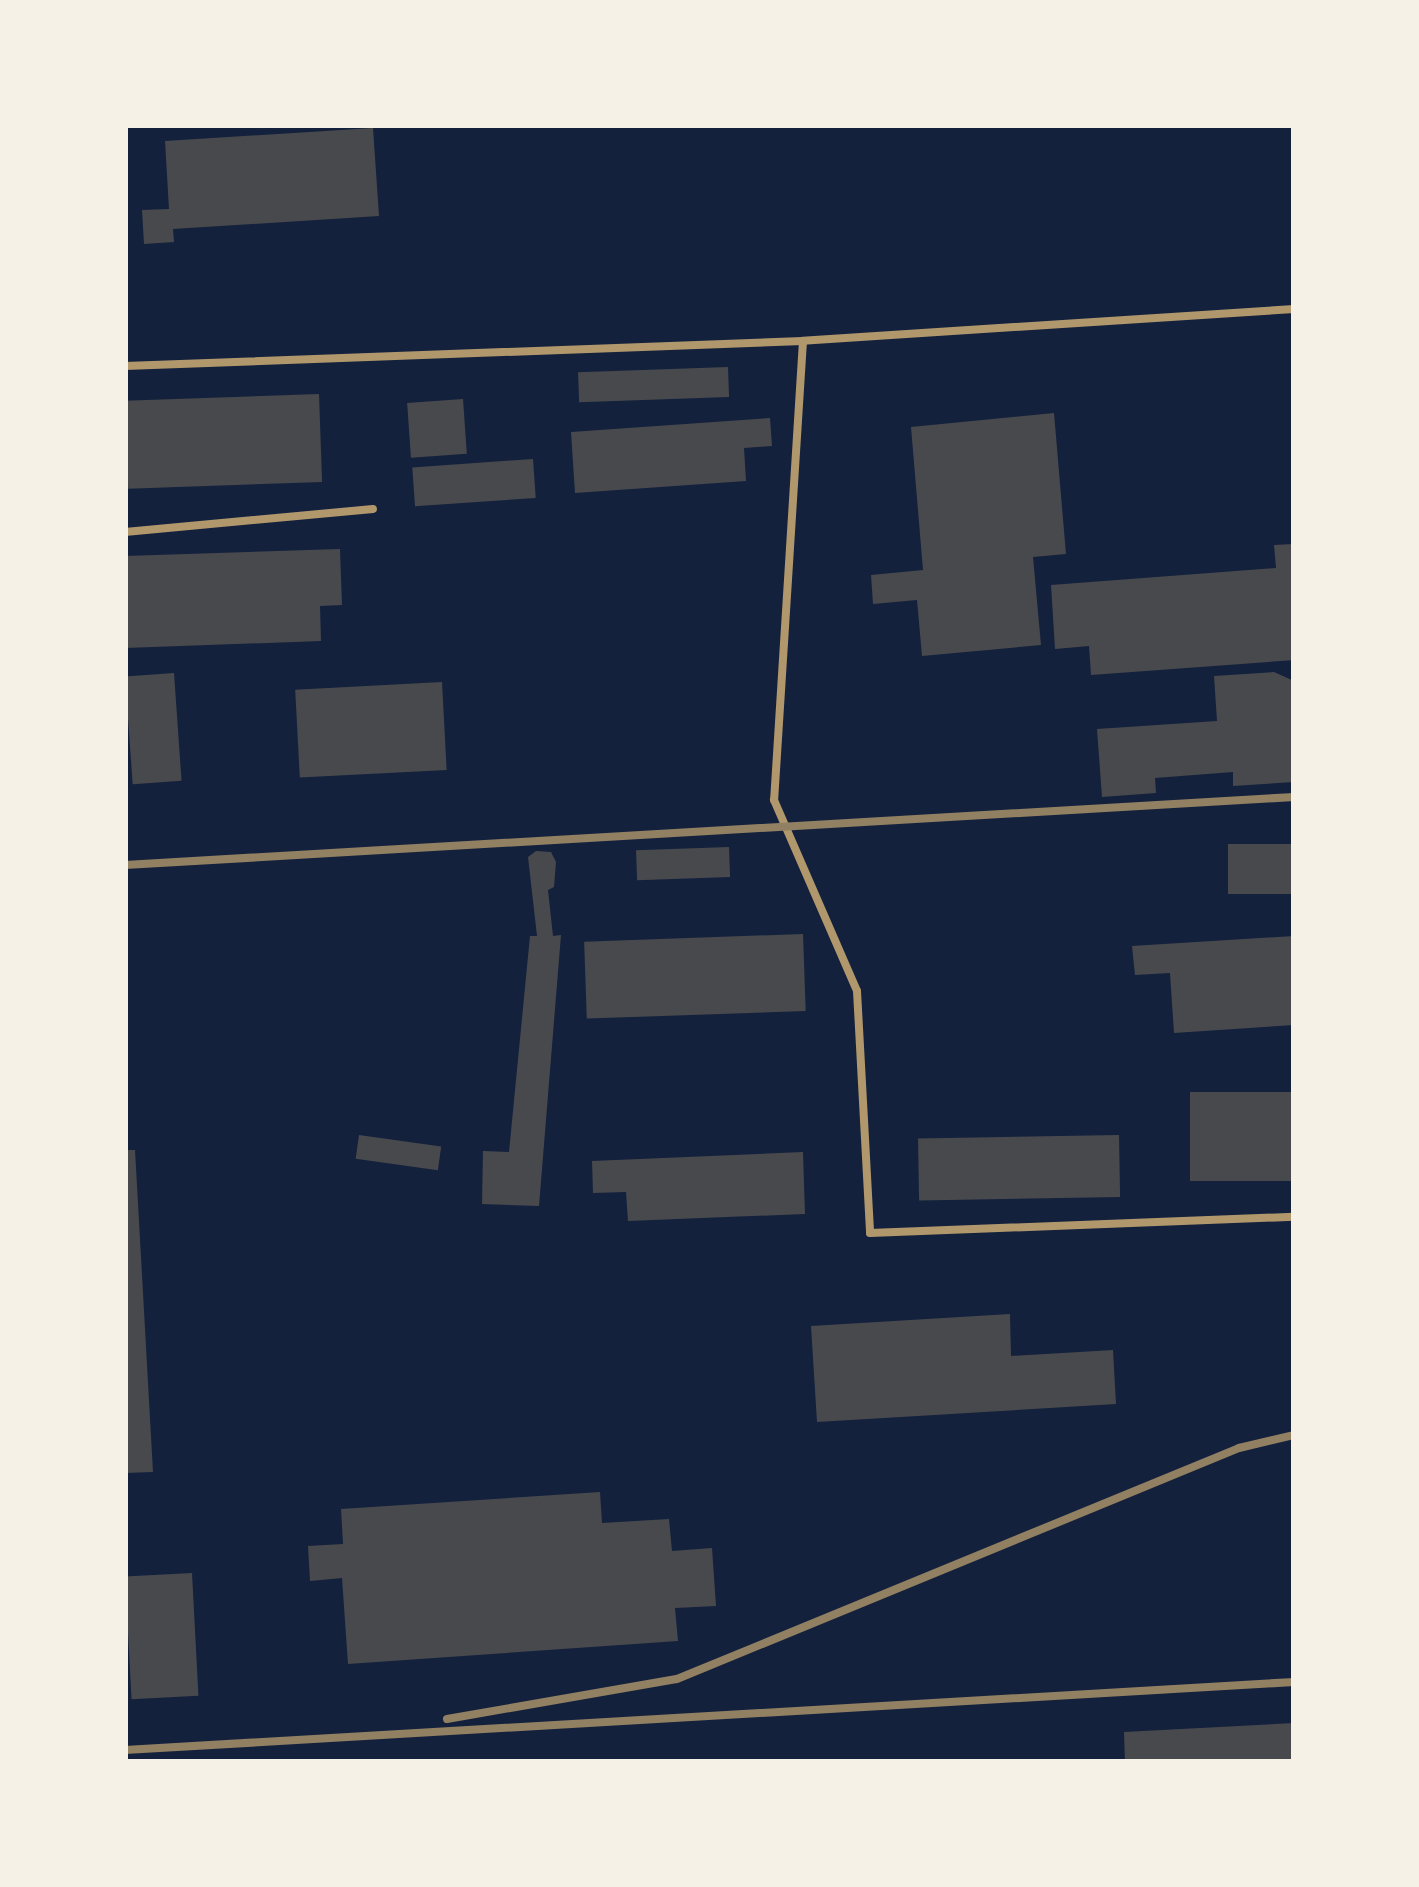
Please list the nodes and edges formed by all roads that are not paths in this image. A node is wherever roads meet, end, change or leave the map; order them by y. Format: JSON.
{"nodes":[{"id":1,"x":1294,"y":309,"type":"edge"},
{"id":2,"x":803,"y":341,"type":"junction"},
{"id":3,"x":125,"y":366,"type":"edge"},
{"id":4,"x":373,"y":509,"type":"dead end"},
{"id":5,"x":125,"y":532,"type":"edge"},
{"id":6,"x":1294,"y":1217,"type":"edge"}],
"edges":[{"from":1,"to":2,"type":"lane"},
{"from":2,"to":3,"type":"lane"},
{"from":2,"to":6,"type":"lane"},
{"from":4,"to":5,"type":"lane"}]}
